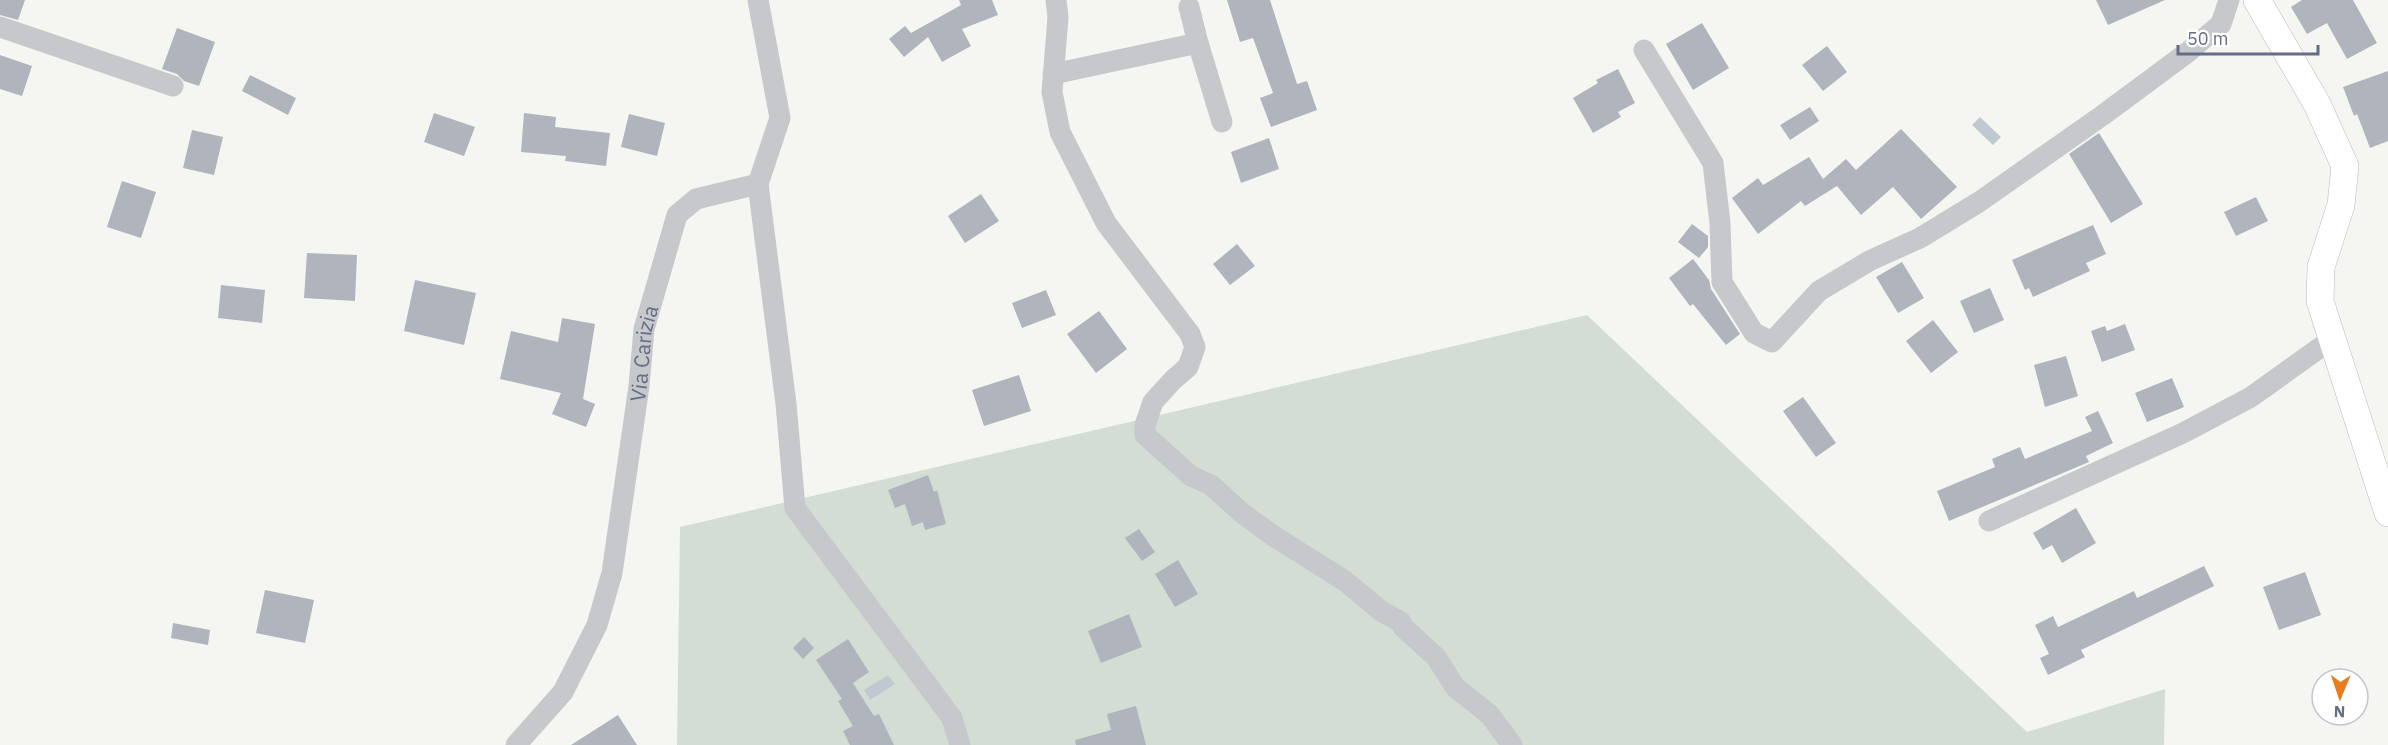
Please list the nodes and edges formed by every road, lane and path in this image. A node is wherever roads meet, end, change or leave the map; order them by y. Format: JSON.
{"nodes":[{"id":1,"x":758,"y":0,"type":"edge"},
{"id":2,"x":1056,"y":0,"type":"edge"},
{"id":3,"x":2229,"y":0,"type":"edge"},
{"id":4,"x":2257,"y":0,"type":"edge"},
{"id":5,"x":1188,"y":7,"type":"dead end"},
{"id":6,"x":0,"y":27,"type":"edge"},
{"id":7,"x":1198,"y":43,"type":"junction"},
{"id":8,"x":1644,"y":50,"type":"dead end"},
{"id":9,"x":1053,"y":74,"type":"junction"},
{"id":10,"x":173,"y":86,"type":"dead end"},
{"id":11,"x":1222,"y":122,"type":"dead end"},
{"id":12,"x":758,"y":184,"type":"junction"},
{"id":13,"x":2332,"y":339,"type":"junction"},
{"id":14,"x":2388,"y":513,"type":"edge"},
{"id":15,"x":1989,"y":521,"type":"dead end"},
{"id":16,"x":516,"y":745,"type":"edge"},
{"id":17,"x":960,"y":745,"type":"edge"},
{"id":18,"x":1512,"y":745,"type":"edge"}],
"edges":[{"from":1,"to":12,"type":"street"},
{"from":2,"to":9,"type":"street"},
{"from":3,"to":8,"type":"street"},
{"from":4,"to":13,"type":"main road"},
{"from":5,"to":7,"type":"street"},
{"from":6,"to":10,"type":"street"},
{"from":7,"to":9,"type":"street"},
{"from":7,"to":11,"type":"street"},
{"from":9,"to":18,"type":"street"},
{"from":12,"to":16,"type":"street","name":"Via Carizia"},
{"from":12,"to":17,"type":"street"},
{"from":13,"to":14,"type":"main road"},
{"from":13,"to":15,"type":"street"}]}
